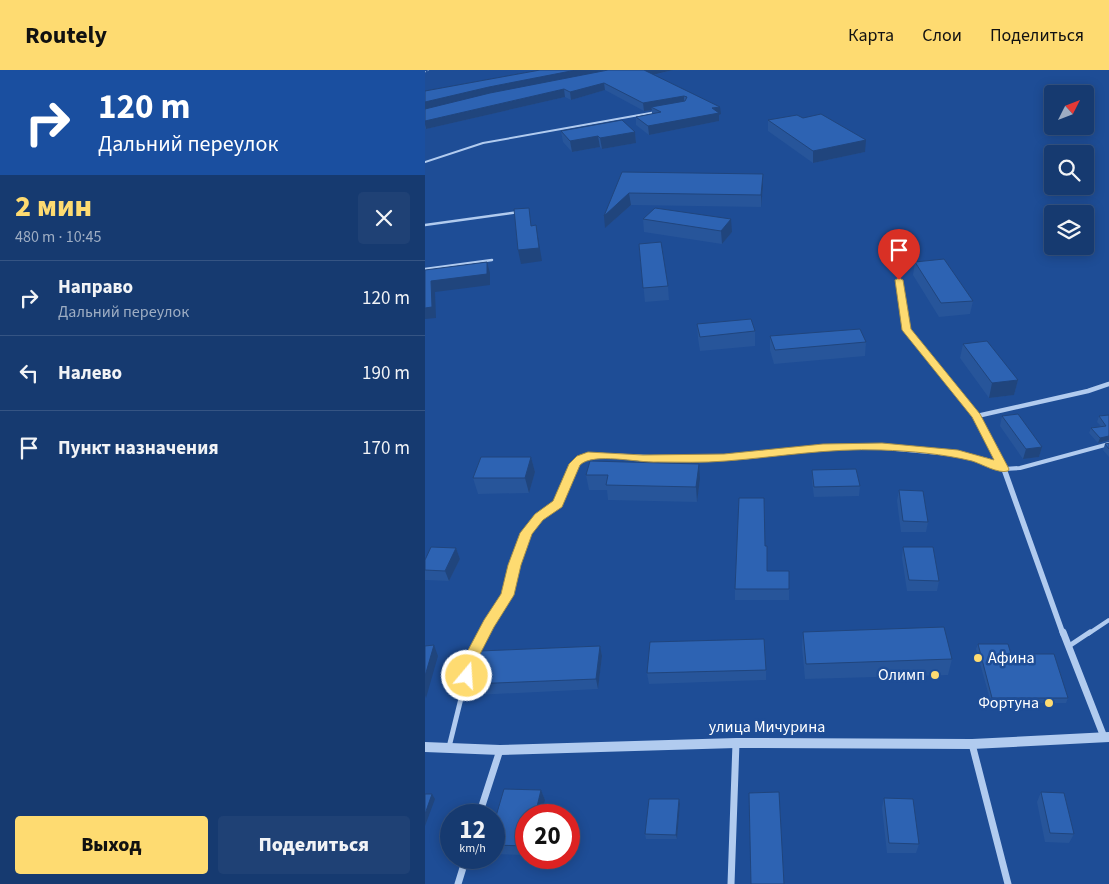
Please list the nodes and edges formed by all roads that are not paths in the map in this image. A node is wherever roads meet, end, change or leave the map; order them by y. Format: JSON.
{"nodes":[{"id":1,"x":661,"y":111,"type":"edge"},
{"id":2,"x":425,"y":162,"type":"edge"},
{"id":3,"x":524,"y":211,"type":"edge"},
{"id":4,"x":425,"y":225,"type":"edge"},
{"id":5,"x":492,"y":260,"type":"dead end"},
{"id":6,"x":425,"y":269,"type":"edge"},
{"id":7,"x":899,"y":280,"type":"dead end"},
{"id":8,"x":1109,"y":384,"type":"edge"},
{"id":9,"x":977,"y":416,"type":"junction"},
{"id":10,"x":1109,"y":444,"type":"edge"},
{"id":11,"x":588,"y":456,"type":"joint"},
{"id":12,"x":1004,"y":469,"type":"junction"},
{"id":13,"x":1109,"y":620,"type":"edge"},
{"id":14,"x":1068,"y":646,"type":"junction"},
{"id":15,"x":1107,"y":737,"type":"edge"},
{"id":16,"x":736,"y":743,"type":"junction"},
{"id":17,"x":972,"y":744,"type":"junction"},
{"id":18,"x":425,"y":747,"type":"edge"},
{"id":19,"x":449,"y":747,"type":"junction"},
{"id":20,"x":500,"y":750,"type":"junction"},
{"id":21,"x":483,"y":804,"type":"edge"},
{"id":22,"x":463,"y":869,"type":"edge"},
{"id":23,"x":458,"y":884,"type":"edge"},
{"id":24,"x":731,"y":884,"type":"edge"},
{"id":25,"x":1008,"y":884,"type":"edge"}],
"edges":[{"from":1,"to":2,"type":"lane"},
{"from":3,"to":4,"type":"lane"},
{"from":5,"to":6,"type":"lane"},
{"from":7,"to":9,"type":"street"},
{"from":8,"to":9,"type":"street"},
{"from":9,"to":12,"type":"street"},
{"from":10,"to":12,"type":"lane"},
{"from":11,"to":12,"type":"street"},
{"from":11,"to":19,"type":"lane"},
{"from":12,"to":14,"type":"street"},
{"from":13,"to":14,"type":"lane"},
{"from":14,"to":15,"type":"street"},
{"from":15,"to":17,"type":"street","name":"улица Мичурина"},
{"from":16,"to":17,"type":"street","name":"улица Мичурина"},
{"from":16,"to":20,"type":"street","name":"улица Мичурина"},
{"from":16,"to":24,"type":"street"},
{"from":17,"to":25,"type":"street"},
{"from":18,"to":19,"type":"street","name":"улица Мичурина"},
{"from":19,"to":20,"type":"street","name":"улица Мичурина"},
{"from":20,"to":21,"type":"street"},
{"from":22,"to":23,"type":"street"}]}
